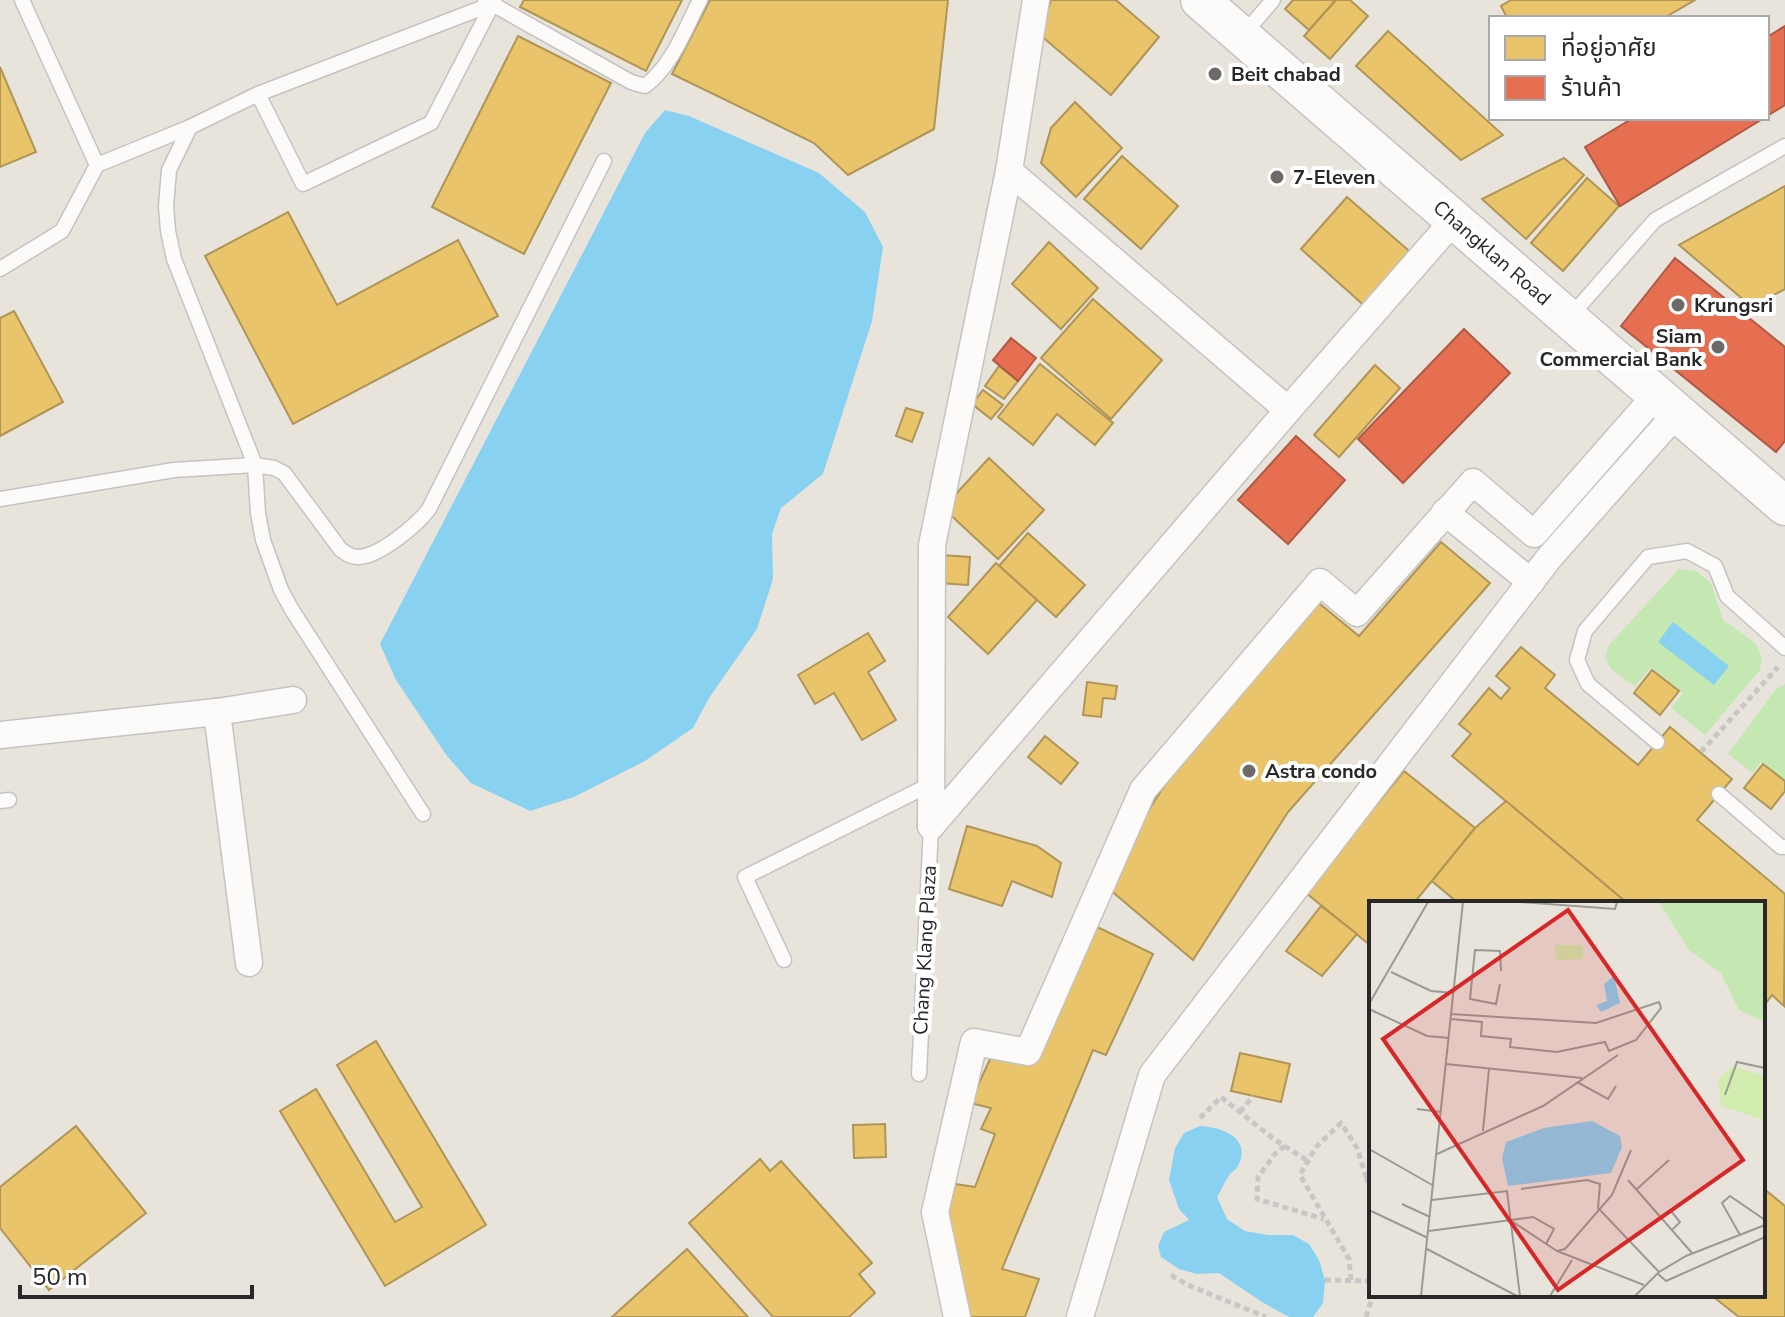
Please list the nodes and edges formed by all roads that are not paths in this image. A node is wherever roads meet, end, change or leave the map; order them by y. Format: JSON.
{"nodes":[{"id":1,"x":22,"y":0,"type":"edge"},
{"id":2,"x":700,"y":0,"type":"edge"},
{"id":3,"x":1036,"y":0,"type":"edge"},
{"id":4,"x":1200,"y":0,"type":"edge"},
{"id":5,"x":1273,"y":0,"type":"edge"},
{"id":6,"x":490,"y":1,"type":"edge"},
{"id":7,"x":1242,"y":37,"type":"junction"},
{"id":8,"x":258,"y":94,"type":"junction"},
{"id":9,"x":190,"y":127,"type":"junction"},
{"id":10,"x":1785,"y":146,"type":"edge"},
{"id":11,"x":604,"y":161,"type":"dead end"},
{"id":12,"x":97,"y":165,"type":"junction"},
{"id":13,"x":1009,"y":171,"type":"junction"},
{"id":14,"x":1454,"y":220,"type":"junction"},
{"id":15,"x":0,"y":269,"type":"edge"},
{"id":16,"x":1568,"y":319,"type":"junction"},
{"id":17,"x":1667,"y":404,"type":"junction"},
{"id":18,"x":1288,"y":410,"type":"junction"},
{"id":19,"x":255,"y":465,"type":"junction"},
{"id":20,"x":1777,"y":495,"type":"edge"},
{"id":21,"x":0,"y":499,"type":"edge"},
{"id":22,"x":1445,"y":512,"type":"junction"},
{"id":23,"x":1531,"y":582,"type":"junction"},
{"id":24,"x":1785,"y":648,"type":"edge"},
{"id":25,"x":293,"y":700,"type":"dead end"},
{"id":26,"x":217,"y":712,"type":"junction"},
{"id":27,"x":0,"y":735,"type":"edge"},
{"id":28,"x":1657,"y":742,"type":"dead end"},
{"id":29,"x":931,"y":784,"type":"junction"},
{"id":30,"x":1719,"y":794,"type":"dead end"},
{"id":31,"x":423,"y":814,"type":"dead end"},
{"id":32,"x":931,"y":826,"type":"junction"},
{"id":33,"x":1785,"y":847,"type":"edge"},
{"id":34,"x":784,"y":960,"type":"dead end"},
{"id":35,"x":249,"y":963,"type":"dead end"},
{"id":36,"x":919,"y":1074,"type":"dead end"},
{"id":37,"x":957,"y":1317,"type":"edge"},
{"id":38,"x":1080,"y":1317,"type":"edge"}],
"edges":[{"from":1,"to":12,"type":"lane"},
{"from":2,"to":6,"type":"lane"},
{"from":3,"to":13,"type":"street"},
{"from":4,"to":7,"type":"street","name":"Changklan Road"},
{"from":5,"to":7,"type":"lane"},
{"from":6,"to":8,"type":"lane"},
{"from":6,"to":8,"type":"lane"},
{"from":7,"to":14,"type":"street","name":"Changklan Road"},
{"from":8,"to":9,"type":"lane"},
{"from":9,"to":12,"type":"lane"},
{"from":9,"to":19,"type":"lane"},
{"from":10,"to":16,"type":"lane"},
{"from":11,"to":19,"type":"lane"},
{"from":12,"to":15,"type":"lane"},
{"from":13,"to":18,"type":"street"},
{"from":13,"to":29,"type":"street"},
{"from":14,"to":16,"type":"street","name":"Changklan Road"},
{"from":14,"to":18,"type":"street"},
{"from":16,"to":17,"type":"street","name":"Changklan Road"},
{"from":17,"to":20,"type":"street","name":"Changklan Road"},
{"from":17,"to":22,"type":"street"},
{"from":17,"to":23,"type":"street"},
{"from":18,"to":32,"type":"street"},
{"from":19,"to":21,"type":"lane"},
{"from":19,"to":31,"type":"lane"},
{"from":22,"to":23,"type":"street"},
{"from":22,"to":37,"type":"street"},
{"from":23,"to":38,"type":"street"},
{"from":24,"to":28,"type":"lane"},
{"from":25,"to":26,"type":"street"},
{"from":26,"to":27,"type":"street"},
{"from":26,"to":35,"type":"street"},
{"from":29,"to":32,"type":"street"},
{"from":29,"to":34,"type":"lane"},
{"from":30,"to":33,"type":"lane"},
{"from":32,"to":36,"type":"lane","name":"Chang Klang Plaza"}]}
